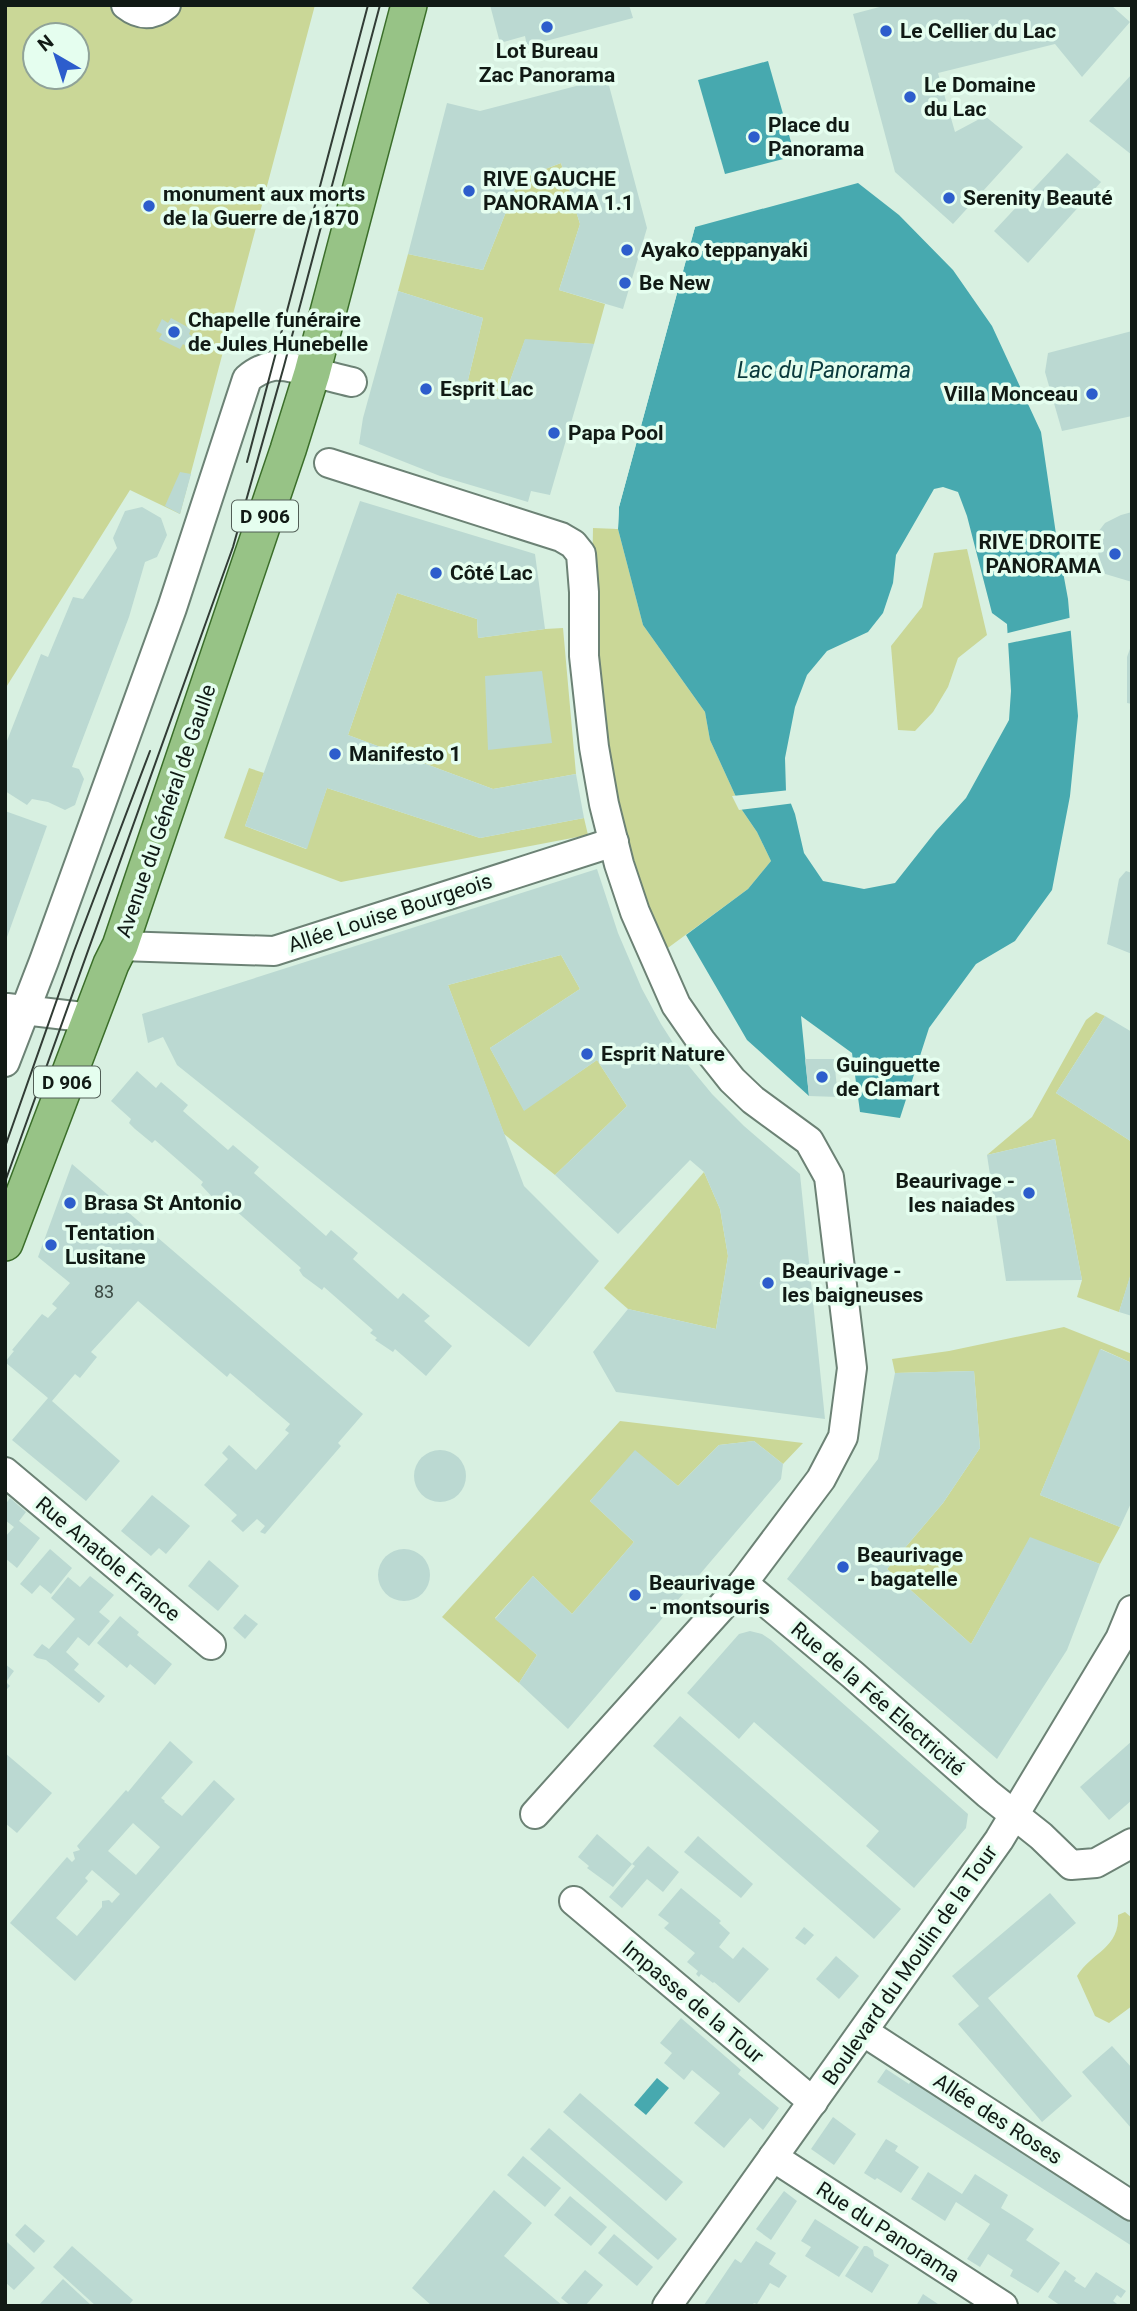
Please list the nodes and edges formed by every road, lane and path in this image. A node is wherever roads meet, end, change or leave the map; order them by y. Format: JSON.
{"nodes":[{"id":1,"x":126,"y":5,"type":"edge"},
{"id":2,"x":166,"y":5,"type":"edge"},
{"id":3,"x":409,"y":5,"type":"edge"},
{"id":4,"x":312,"y":373,"type":"junction"},
{"id":5,"x":352,"y":383,"type":"dead end"},
{"id":6,"x":329,"y":463,"type":"dead end"},
{"id":7,"x":614,"y":842,"type":"junction"},
{"id":8,"x":120,"y":946,"type":"junction"},
{"id":9,"x":15,"y":1009,"type":"edge"},
{"id":10,"x":91,"y":1018,"type":"junction"},
{"id":11,"x":5,"y":1062,"type":"edge"},
{"id":12,"x":5,"y":1244,"type":"edge"},
{"id":13,"x":5,"y":1472,"type":"edge"},
{"id":14,"x":743,"y":1583,"type":"junction"},
{"id":15,"x":1132,"y":1610,"type":"edge"},
{"id":16,"x":211,"y":1646,"type":"dead end"},
{"id":17,"x":535,"y":1814,"type":"dead end"},
{"id":18,"x":1014,"y":1814,"type":"junction"},
{"id":19,"x":1132,"y":1843,"type":"edge"},
{"id":20,"x":574,"y":1901,"type":"dead end"},
{"id":21,"x":864,"y":2032,"type":"junction"},
{"id":22,"x":813,"y":2102,"type":"junction"},
{"id":23,"x":773,"y":2157,"type":"junction"},
{"id":24,"x":1132,"y":2206,"type":"edge"},
{"id":25,"x":667,"y":2306,"type":"edge"},
{"id":26,"x":1003,"y":2306,"type":"edge"}],
"edges":[{"from":1,"to":2,"type":"street"},
{"from":3,"to":4,"type":"main road","name":"Avenue du Général de Gaulle","number":"D 906"},
{"from":4,"to":5,"type":"street"},
{"from":4,"to":8,"type":"main road","name":"Avenue du Général de Gaulle","number":"D 906"},
{"from":4,"to":9,"type":"street"},
{"from":6,"to":7,"type":"street"},
{"from":7,"to":8,"type":"street","name":"Allée Louise Bourgeois"},
{"from":7,"to":14,"type":"street"},
{"from":8,"to":10,"type":"main road","name":"Avenue du Général de Gaulle","number":"D 906"},
{"from":9,"to":10,"type":"street"},
{"from":9,"to":11,"type":"street"},
{"from":10,"to":12,"type":"main road","name":"Avenue du Général de Gaulle","number":"D 906"},
{"from":13,"to":16,"type":"street","name":"Rue Anatole France"},
{"from":14,"to":17,"type":"street"},
{"from":14,"to":18,"type":"street","name":"Rue de la Fée Electricité"},
{"from":15,"to":18,"type":"street","name":"Boulevard du Moulin de la Tour"},
{"from":18,"to":19,"type":"street","name":"Rue de la Fée Electricité"},
{"from":18,"to":21,"type":"street","name":"Boulevard du Moulin de la Tour"},
{"from":20,"to":22,"type":"street","name":"Impasse de la Tour"},
{"from":21,"to":22,"type":"street","name":"Boulevard du Moulin de la Tour"},
{"from":21,"to":24,"type":"street","name":"Allée des Roses"},
{"from":22,"to":23,"type":"street","name":"Boulevard du Moulin de la Tour"},
{"from":23,"to":25,"type":"street","name":"Boulevard du Moulin de la Tour"},
{"from":23,"to":26,"type":"street","name":"Rue du Panorama"}]}
